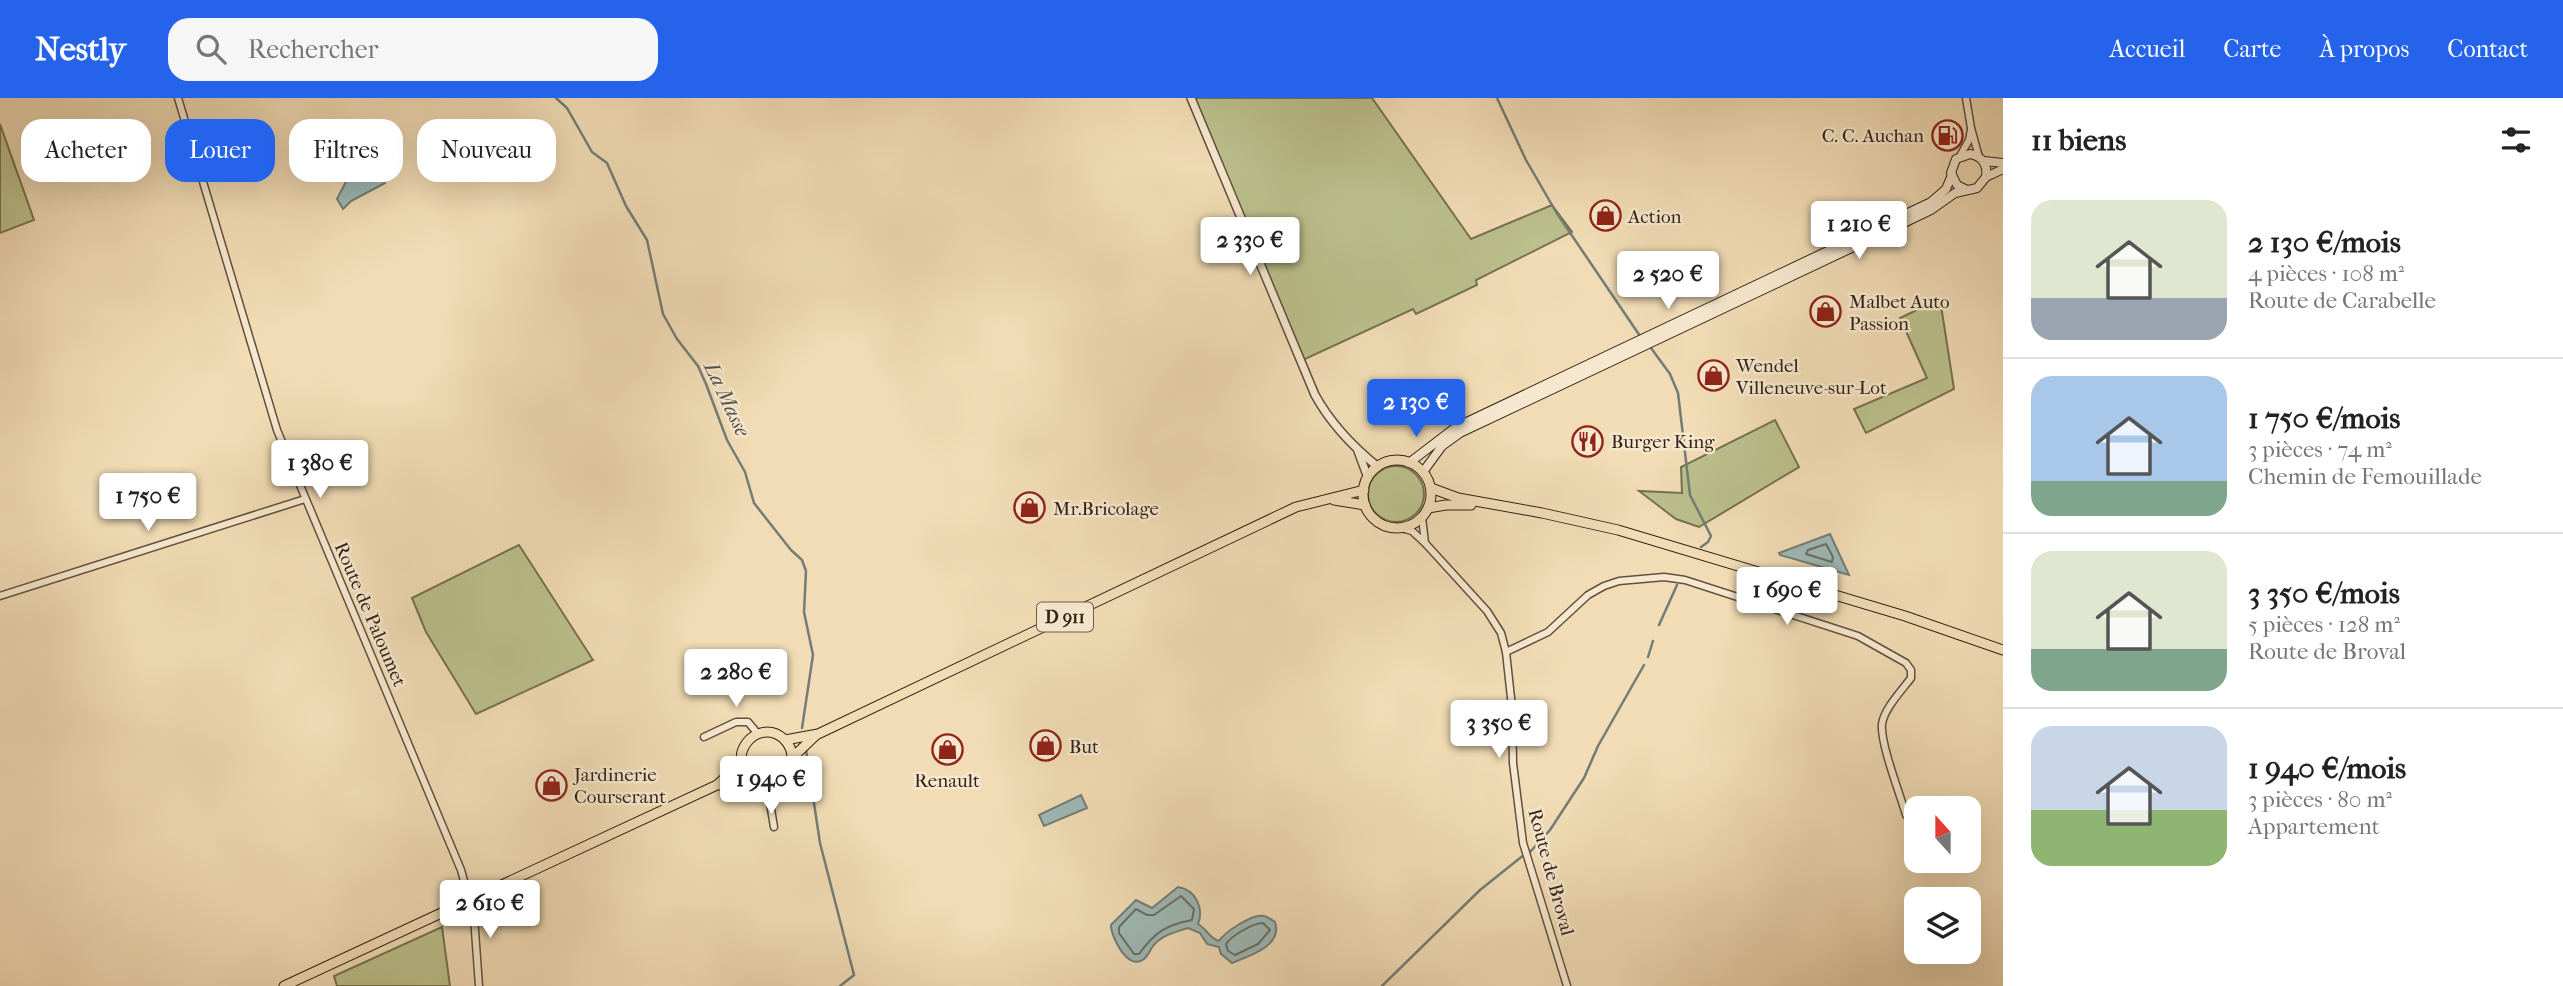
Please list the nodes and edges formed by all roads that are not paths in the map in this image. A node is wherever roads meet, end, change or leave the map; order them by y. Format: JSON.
{"nodes":[{"id":1,"x":178,"y":98,"type":"edge"},
{"id":2,"x":1191,"y":98,"type":"edge"},
{"id":3,"x":1966,"y":98,"type":"edge"},
{"id":4,"x":1971,"y":128,"type":"junction"},
{"id":5,"x":1961,"y":156,"type":"junction"},
{"id":6,"x":1982,"y":159,"type":"junction"},
{"id":7,"x":2003,"y":163,"type":"edge"},
{"id":8,"x":2003,"y":169,"type":"edge"},
{"id":9,"x":1952,"y":175,"type":"junction"},
{"id":10,"x":1986,"y":177,"type":"junction"},
{"id":11,"x":1967,"y":190,"type":"junction"},
{"id":12,"x":1357,"y":450,"type":"junction"},
{"id":13,"x":1409,"y":463,"type":"junction"},
{"id":14,"x":1378,"y":467,"type":"junction"},
{"id":15,"x":1423,"y":472,"type":"junction"},
{"id":16,"x":1368,"y":478,"type":"junction"},
{"id":17,"x":1430,"y":488,"type":"junction"},
{"id":18,"x":1364,"y":490,"type":"junction"},
{"id":19,"x":305,"y":499,"type":"junction"},
{"id":20,"x":1329,"y":499,"type":"junction"},
{"id":21,"x":1365,"y":505,"type":"junction"},
{"id":22,"x":1490,"y":505,"type":"junction"},
{"id":23,"x":1428,"y":508,"type":"junction"},
{"id":24,"x":1422,"y":517,"type":"junction"},
{"id":25,"x":1401,"y":528,"type":"junction"},
{"id":26,"x":1425,"y":543,"type":"junction"},
{"id":27,"x":0,"y":596,"type":"edge"},
{"id":28,"x":2003,"y":650,"type":"edge"},
{"id":29,"x":1506,"y":652,"type":"junction"},
{"id":30,"x":758,"y":734,"type":"junction"},
{"id":31,"x":818,"y":734,"type":"junction"},
{"id":32,"x":704,"y":737,"type":"dead end"},
{"id":33,"x":785,"y":740,"type":"junction"},
{"id":34,"x":792,"y":758,"type":"junction"},
{"id":35,"x":741,"y":763,"type":"junction"},
{"id":36,"x":777,"y":781,"type":"junction"},
{"id":37,"x":757,"y":782,"type":"junction"},
{"id":38,"x":717,"y":785,"type":"junction"},
{"id":39,"x":770,"y":803,"type":"junction"},
{"id":40,"x":1904,"y":808,"type":"edge"},
{"id":41,"x":774,"y":827,"type":"dead end"},
{"id":42,"x":470,"y":899,"type":"junction"},
{"id":43,"x":284,"y":986,"type":"edge"},
{"id":44,"x":479,"y":986,"type":"edge"},
{"id":45,"x":1567,"y":986,"type":"edge"}],
"edges":[{"from":1,"to":19,"type":"street","name":"Route de Paloumet"},
{"from":2,"to":12,"type":"street"},
{"from":3,"to":4,"type":"street"},
{"from":4,"to":5,"type":"street"},
{"from":4,"to":6,"type":"street"},
{"from":5,"to":6,"type":"main road"},
{"from":5,"to":9,"type":"main road"},
{"from":6,"to":7,"type":"main road"},
{"from":6,"to":10,"type":"main road"},
{"from":8,"to":10,"type":"main road"},
{"from":9,"to":11,"type":"main road"},
{"from":9,"to":13,"type":"main road"},
{"from":10,"to":11,"type":"main road"},
{"from":11,"to":15,"type":"main road"},
{"from":12,"to":14,"type":"street"},
{"from":12,"to":16,"type":"street"},
{"from":13,"to":14,"type":"main road"},
{"from":13,"to":15,"type":"main road"},
{"from":14,"to":16,"type":"main road"},
{"from":15,"to":17,"type":"main road"},
{"from":16,"to":18,"type":"main road"},
{"from":17,"to":22,"type":"main road"},
{"from":17,"to":23,"type":"main road"},
{"from":18,"to":20,"type":"main road","number":"D 911"},
{"from":18,"to":21,"type":"main road"},
{"from":19,"to":27,"type":"street"},
{"from":19,"to":42,"type":"street","name":"Route de Paloumet"},
{"from":20,"to":21,"type":"main road","number":"D 911"},
{"from":20,"to":31,"type":"main road","number":"D 911"},
{"from":21,"to":25,"type":"main road"},
{"from":22,"to":23,"type":"main road"},
{"from":22,"to":28,"type":"main road"},
{"from":23,"to":24,"type":"main road"},
{"from":24,"to":25,"type":"main road"},
{"from":24,"to":26,"type":"street"},
{"from":25,"to":26,"type":"street","name":"Route de Broval"},
{"from":26,"to":29,"type":"street","name":"Route de Broval"},
{"from":29,"to":40,"type":"street"},
{"from":29,"to":45,"type":"street","name":"Route de Broval"},
{"from":30,"to":32,"type":"street"},
{"from":30,"to":33,"type":"main road"},
{"from":30,"to":35,"type":"main road"},
{"from":31,"to":33,"type":"main road","number":"D 911"},
{"from":31,"to":34,"type":"main road","number":"D 911"},
{"from":33,"to":34,"type":"main road"},
{"from":34,"to":36,"type":"main road"},
{"from":35,"to":37,"type":"main road"},
{"from":35,"to":38,"type":"main road"},
{"from":36,"to":37,"type":"main road"},
{"from":36,"to":39,"type":"street"},
{"from":37,"to":38,"type":"main road"},
{"from":37,"to":39,"type":"street"},
{"from":38,"to":42,"type":"main road"},
{"from":39,"to":41,"type":"street"},
{"from":42,"to":43,"type":"main road"},
{"from":42,"to":44,"type":"street","name":"Route de Paloumet"}]}
